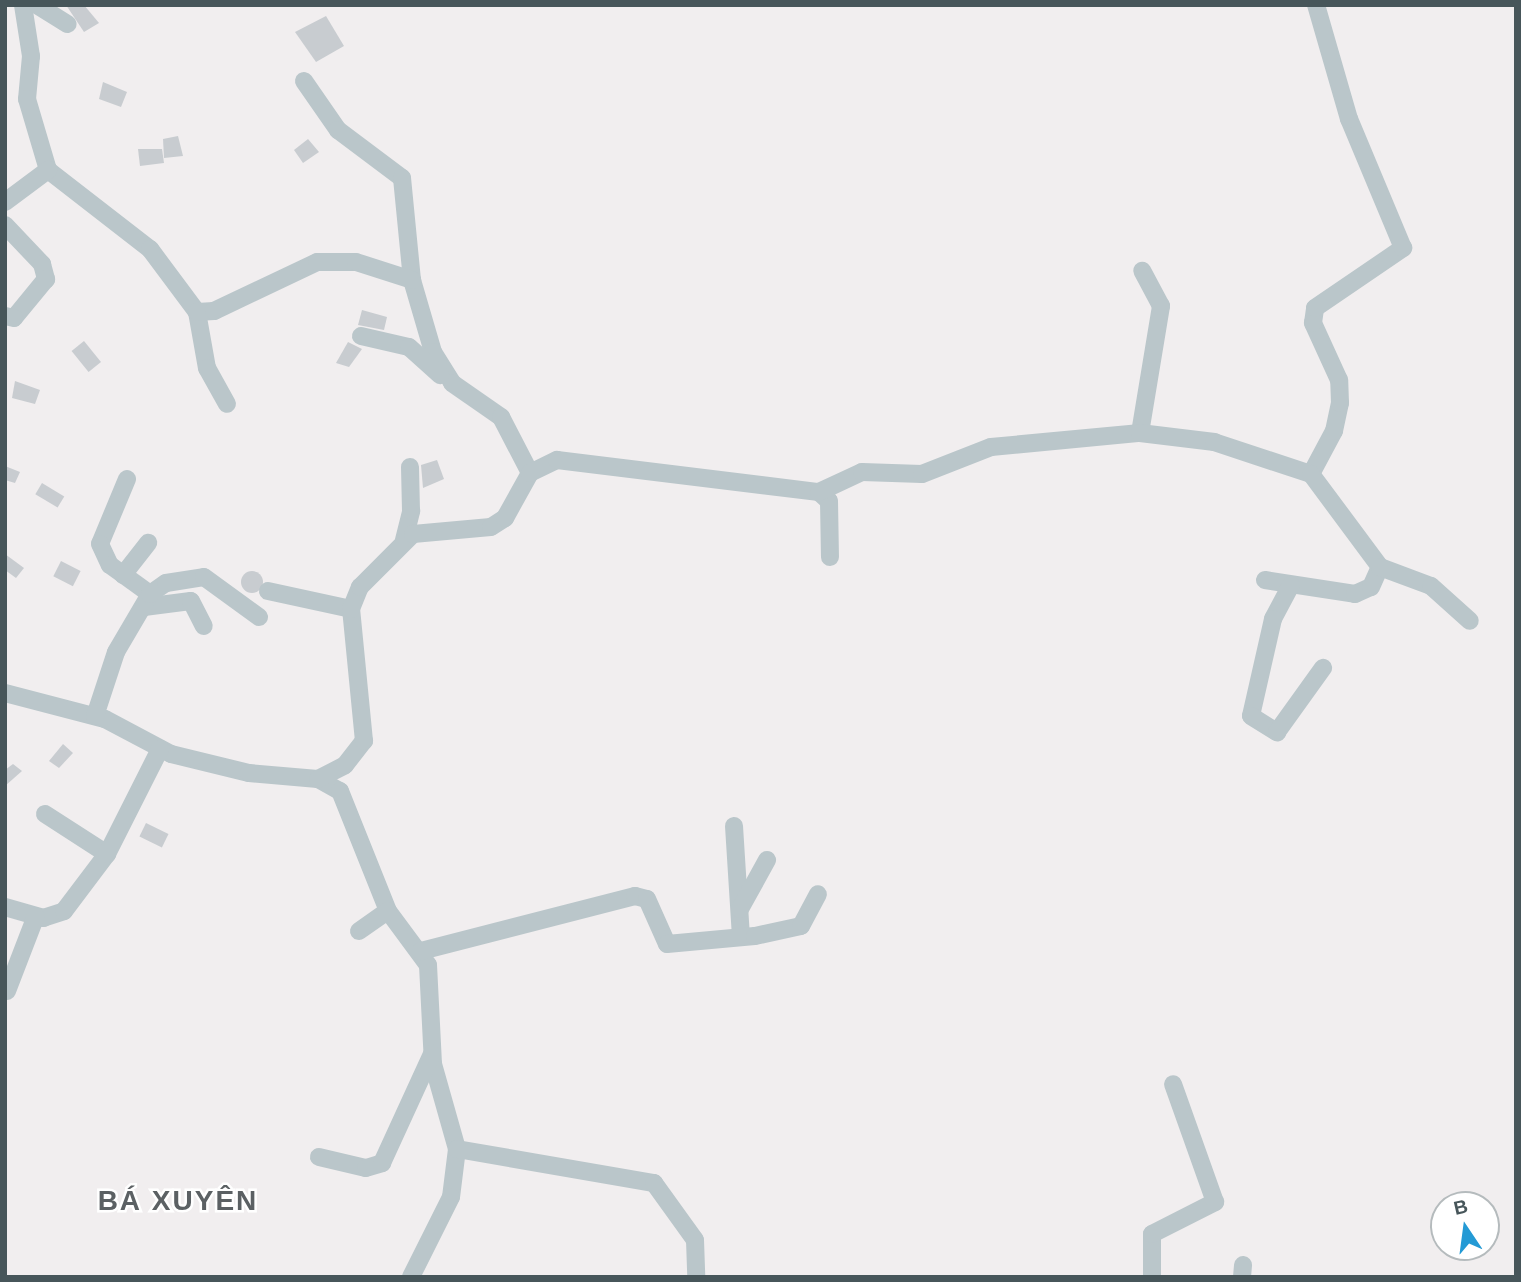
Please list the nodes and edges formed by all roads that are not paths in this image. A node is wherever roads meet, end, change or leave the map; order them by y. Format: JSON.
{"nodes":[{"id":1,"x":37,"y":5,"type":"edge"},
{"id":2,"x":1316,"y":5,"type":"edge"},
{"id":3,"x":24,"y":6,"type":"edge"},
{"id":4,"x":68,"y":24,"type":"dead end"},
{"id":5,"x":304,"y":81,"type":"dead end"},
{"id":6,"x":48,"y":170,"type":"junction"},
{"id":7,"x":5,"y":202,"type":"edge"},
{"id":8,"x":5,"y":225,"type":"edge"},
{"id":9,"x":1142,"y":271,"type":"dead end"},
{"id":10,"x":412,"y":280,"type":"junction"},
{"id":11,"x":197,"y":313,"type":"junction"},
{"id":12,"x":5,"y":316,"type":"edge"},
{"id":13,"x":361,"y":336,"type":"dead end"},
{"id":14,"x":453,"y":383,"type":"junction"},
{"id":15,"x":227,"y":404,"type":"dead end"},
{"id":16,"x":1140,"y":433,"type":"junction"},
{"id":17,"x":410,"y":467,"type":"dead end"},
{"id":18,"x":530,"y":472,"type":"junction"},
{"id":19,"x":1311,"y":474,"type":"junction"},
{"id":20,"x":127,"y":480,"type":"dead end"},
{"id":21,"x":819,"y":492,"type":"junction"},
{"id":22,"x":404,"y":540,"type":"junction"},
{"id":23,"x":148,"y":544,"type":"dead end"},
{"id":24,"x":830,"y":557,"type":"dead end"},
{"id":25,"x":1380,"y":567,"type":"junction"},
{"id":26,"x":123,"y":575,"type":"junction"},
{"id":27,"x":1265,"y":580,"type":"dead end"},
{"id":28,"x":1291,"y":585,"type":"junction"},
{"id":29,"x":268,"y":591,"type":"dead end"},
{"id":30,"x":147,"y":601,"type":"junction"},
{"id":31,"x":351,"y":609,"type":"junction"},
{"id":32,"x":259,"y":617,"type":"dead end"},
{"id":33,"x":1471,"y":621,"type":"dead end"},
{"id":34,"x":204,"y":626,"type":"dead end"},
{"id":35,"x":1323,"y":668,"type":"dead end"},
{"id":36,"x":5,"y":693,"type":"edge"},
{"id":37,"x":95,"y":716,"type":"junction"},
{"id":38,"x":160,"y":749,"type":"junction"},
{"id":39,"x":318,"y":779,"type":"junction"},
{"id":40,"x":46,"y":814,"type":"dead end"},
{"id":41,"x":734,"y":826,"type":"dead end"},
{"id":42,"x":107,"y":854,"type":"junction"},
{"id":43,"x":767,"y":860,"type":"dead end"},
{"id":44,"x":818,"y":894,"type":"dead end"},
{"id":45,"x":5,"y":907,"type":"edge"},
{"id":46,"x":740,"y":909,"type":"junction"},
{"id":47,"x":388,"y":911,"type":"junction"},
{"id":48,"x":36,"y":916,"type":"junction"},
{"id":49,"x":359,"y":930,"type":"dead end"},
{"id":50,"x":741,"y":937,"type":"junction"},
{"id":51,"x":421,"y":951,"type":"junction"},
{"id":52,"x":7,"y":991,"type":"edge"},
{"id":53,"x":432,"y":1054,"type":"junction"},
{"id":54,"x":1172,"y":1084,"type":"dead end"},
{"id":55,"x":457,"y":1149,"type":"junction"},
{"id":56,"x":319,"y":1157,"type":"dead end"},
{"id":57,"x":411,"y":1277,"type":"edge"},
{"id":58,"x":696,"y":1277,"type":"edge"},
{"id":59,"x":1152,"y":1277,"type":"edge"}],
"edges":[{"from":1,"to":4,"type":"street"},
{"from":2,"to":19,"type":"street"},
{"from":3,"to":6,"type":"street"},
{"from":5,"to":10,"type":"street"},
{"from":6,"to":7,"type":"street"},
{"from":6,"to":11,"type":"street"},
{"from":8,"to":12,"type":"street"},
{"from":9,"to":16,"type":"street"},
{"from":10,"to":11,"type":"street"},
{"from":10,"to":14,"type":"street"},
{"from":11,"to":15,"type":"street"},
{"from":13,"to":14,"type":"street"},
{"from":14,"to":18,"type":"street"},
{"from":16,"to":19,"type":"street"},
{"from":16,"to":21,"type":"street"},
{"from":17,"to":22,"type":"street"},
{"from":18,"to":21,"type":"street"},
{"from":18,"to":22,"type":"street"},
{"from":19,"to":25,"type":"street"},
{"from":20,"to":26,"type":"street"},
{"from":21,"to":24,"type":"street"},
{"from":22,"to":31,"type":"street"},
{"from":23,"to":26,"type":"street"},
{"from":25,"to":28,"type":"street"},
{"from":25,"to":33,"type":"street"},
{"from":26,"to":30,"type":"street"},
{"from":27,"to":28,"type":"street"},
{"from":28,"to":35,"type":"street"},
{"from":29,"to":31,"type":"street"},
{"from":30,"to":32,"type":"street"},
{"from":30,"to":34,"type":"street"},
{"from":30,"to":37,"type":"street"},
{"from":31,"to":39,"type":"street"},
{"from":36,"to":37,"type":"street"},
{"from":37,"to":38,"type":"street"},
{"from":38,"to":39,"type":"street"},
{"from":38,"to":42,"type":"street"},
{"from":39,"to":47,"type":"street"},
{"from":40,"to":42,"type":"street"},
{"from":41,"to":46,"type":"street"},
{"from":42,"to":48,"type":"street"},
{"from":43,"to":46,"type":"street"},
{"from":44,"to":50,"type":"street"},
{"from":45,"to":48,"type":"street"},
{"from":46,"to":50,"type":"street"},
{"from":47,"to":49,"type":"street"},
{"from":47,"to":51,"type":"street"},
{"from":48,"to":52,"type":"street"},
{"from":50,"to":51,"type":"street"},
{"from":51,"to":53,"type":"street"},
{"from":53,"to":55,"type":"street"},
{"from":53,"to":56,"type":"street"},
{"from":54,"to":59,"type":"street"},
{"from":55,"to":57,"type":"street"},
{"from":55,"to":58,"type":"street"}]}
